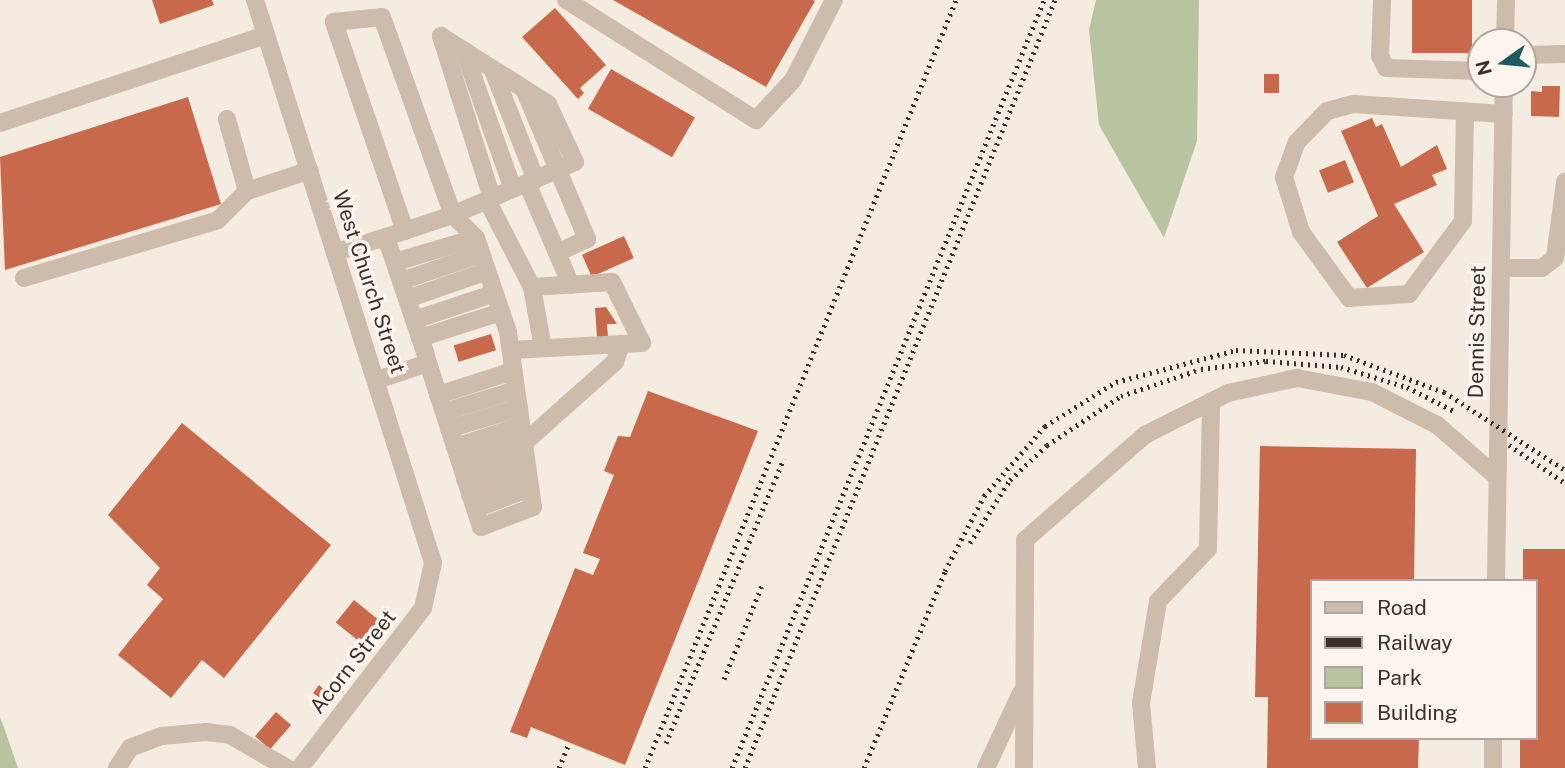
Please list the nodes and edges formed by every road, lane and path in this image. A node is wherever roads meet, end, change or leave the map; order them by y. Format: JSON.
{"nodes":[{"id":1,"x":255,"y":0,"type":"edge"},
{"id":2,"x":566,"y":0,"type":"edge"},
{"id":3,"x":834,"y":0,"type":"edge"},
{"id":4,"x":1382,"y":0,"type":"edge"},
{"id":5,"x":1506,"y":0,"type":"edge"},
{"id":6,"x":1505,"y":28,"type":"edge"},
{"id":7,"x":266,"y":35,"type":"junction"},
{"id":8,"x":464,"y":51,"type":"junction"},
{"id":9,"x":1537,"y":55,"type":"edge"},
{"id":10,"x":1564,"y":56,"type":"edge"},
{"id":11,"x":492,"y":68,"type":"junction"},
{"id":12,"x":1467,"y":71,"type":"edge"},
{"id":13,"x":1504,"y":98,"type":"edge"},
{"id":14,"x":1465,"y":112,"type":"junction"},
{"id":15,"x":1504,"y":114,"type":"junction"},
{"id":16,"x":227,"y":119,"type":"dead end"},
{"id":17,"x":0,"y":123,"type":"edge"},
{"id":18,"x":310,"y":170,"type":"junction"},
{"id":19,"x":556,"y":171,"type":"junction"},
{"id":20,"x":1565,"y":182,"type":"edge"},
{"id":21,"x":525,"y":184,"type":"junction"},
{"id":22,"x":247,"y":191,"type":"junction"},
{"id":23,"x":490,"y":199,"type":"junction"},
{"id":24,"x":453,"y":215,"type":"junction"},
{"id":25,"x":405,"y":231,"type":"junction"},
{"id":26,"x":386,"y":237,"type":"junction"},
{"id":27,"x":336,"y":252,"type":"junction"},
{"id":28,"x":558,"y":253,"type":"junction"},
{"id":29,"x":481,"y":254,"type":"junction"},
{"id":30,"x":395,"y":262,"type":"junction"},
{"id":31,"x":1501,"y":268,"type":"junction"},
{"id":32,"x":24,"y":278,"type":"dead end"},
{"id":33,"x":401,"y":281,"type":"junction"},
{"id":34,"x":571,"y":285,"type":"junction"},
{"id":35,"x":532,"y":287,"type":"junction"},
{"id":36,"x":495,"y":293,"type":"junction"},
{"id":37,"x":407,"y":299,"type":"junction"},
{"id":38,"x":501,"y":312,"type":"junction"},
{"id":39,"x":414,"y":320,"type":"junction"},
{"id":40,"x":420,"y":338,"type":"junction"},
{"id":41,"x":621,"y":344,"type":"junction"},
{"id":42,"x":543,"y":348,"type":"junction"},
{"id":43,"x":511,"y":350,"type":"junction"},
{"id":44,"x":428,"y":363,"type":"junction"},
{"id":45,"x":513,"y":371,"type":"junction"},
{"id":46,"x":377,"y":380,"type":"junction"},
{"id":47,"x":517,"y":399,"type":"junction"},
{"id":48,"x":1211,"y":401,"type":"junction"},
{"id":49,"x":444,"y":412,"type":"junction"},
{"id":50,"x":526,"y":458,"type":"junction"},
{"id":51,"x":1497,"y":477,"type":"junction"},
{"id":52,"x":465,"y":478,"type":"junction"},
{"id":53,"x":432,"y":579,"type":"joint"},
{"id":54,"x":1496,"y":579,"type":"edge"},
{"id":55,"x":1024,"y":687,"type":"junction"},
{"id":56,"x":1493,"y":740,"type":"edge"},
{"id":57,"x":117,"y":768,"type":"edge"},
{"id":58,"x":287,"y":768,"type":"edge"},
{"id":59,"x":300,"y":768,"type":"edge"},
{"id":60,"x":986,"y":768,"type":"edge"},
{"id":61,"x":1024,"y":768,"type":"edge"},
{"id":62,"x":1147,"y":768,"type":"edge"},
{"id":63,"x":1493,"y":768,"type":"edge"}],
"edges":[{"from":1,"to":7,"type":"street","name":"West Church Street"},
{"from":2,"to":3,"type":"street"},
{"from":4,"to":12,"type":"street"},
{"from":5,"to":6,"type":"street"},
{"from":7,"to":17,"type":"street"},
{"from":7,"to":18,"type":"street","name":"West Church Street"},
{"from":8,"to":11,"type":"street"},
{"from":8,"to":21,"type":"street"},
{"from":8,"to":23,"type":"street"},
{"from":9,"to":10,"type":"street"},
{"from":11,"to":19,"type":"street"},
{"from":11,"to":21,"type":"street"},
{"from":13,"to":15,"type":"street","name":"Dennis Street"},
{"from":14,"to":14,"type":"street"},
{"from":14,"to":15,"type":"street"},
{"from":15,"to":31,"type":"street","name":"Dennis Street"},
{"from":16,"to":22,"type":"street"},
{"from":18,"to":22,"type":"street"},
{"from":18,"to":27,"type":"street","name":"West Church Street"},
{"from":19,"to":21,"type":"street"},
{"from":19,"to":28,"type":"street"},
{"from":20,"to":31,"type":"street"},
{"from":21,"to":23,"type":"street"},
{"from":21,"to":28,"type":"street"},
{"from":22,"to":32,"type":"street"},
{"from":23,"to":24,"type":"street"},
{"from":23,"to":35,"type":"street"},
{"from":24,"to":25,"type":"street"},
{"from":24,"to":25,"type":"street"},
{"from":24,"to":29,"type":"street"},
{"from":25,"to":26,"type":"street"},
{"from":26,"to":27,"type":"street"},
{"from":26,"to":30,"type":"street"},
{"from":27,"to":46,"type":"street","name":"West Church Street"},
{"from":28,"to":34,"type":"street"},
{"from":29,"to":30,"type":"street"},
{"from":29,"to":33,"type":"street"},
{"from":29,"to":36,"type":"street"},
{"from":29,"to":37,"type":"street"},
{"from":30,"to":33,"type":"street"},
{"from":31,"to":51,"type":"street","name":"Dennis Street"},
{"from":33,"to":37,"type":"street"},
{"from":34,"to":35,"type":"street"},
{"from":34,"to":41,"type":"street"},
{"from":35,"to":42,"type":"street"},
{"from":36,"to":38,"type":"street"},
{"from":36,"to":39,"type":"street"},
{"from":37,"to":39,"type":"street"},
{"from":38,"to":40,"type":"street"},
{"from":38,"to":43,"type":"street"},
{"from":39,"to":40,"type":"street"},
{"from":40,"to":44,"type":"street"},
{"from":41,"to":42,"type":"street"},
{"from":41,"to":50,"type":"street"},
{"from":42,"to":43,"type":"street"},
{"from":43,"to":45,"type":"street"},
{"from":44,"to":46,"type":"street"},
{"from":44,"to":49,"type":"street"},
{"from":45,"to":47,"type":"street"},
{"from":45,"to":49,"type":"street"},
{"from":46,"to":53,"type":"street","name":"West Church Street"},
{"from":47,"to":49,"type":"street"},
{"from":47,"to":50,"type":"street"},
{"from":48,"to":51,"type":"street"},
{"from":48,"to":55,"type":"street"},
{"from":48,"to":62,"type":"street"},
{"from":49,"to":52,"type":"street"},
{"from":50,"to":52,"type":"street"},
{"from":50,"to":52,"type":"street"},
{"from":50,"to":52,"type":"street"},
{"from":51,"to":54,"type":"street","name":"Dennis Street"},
{"from":53,"to":59,"type":"street","name":"Acorn Street"},
{"from":55,"to":60,"type":"street"},
{"from":55,"to":61,"type":"street"},
{"from":56,"to":63,"type":"street"},
{"from":57,"to":58,"type":"street"}]}
